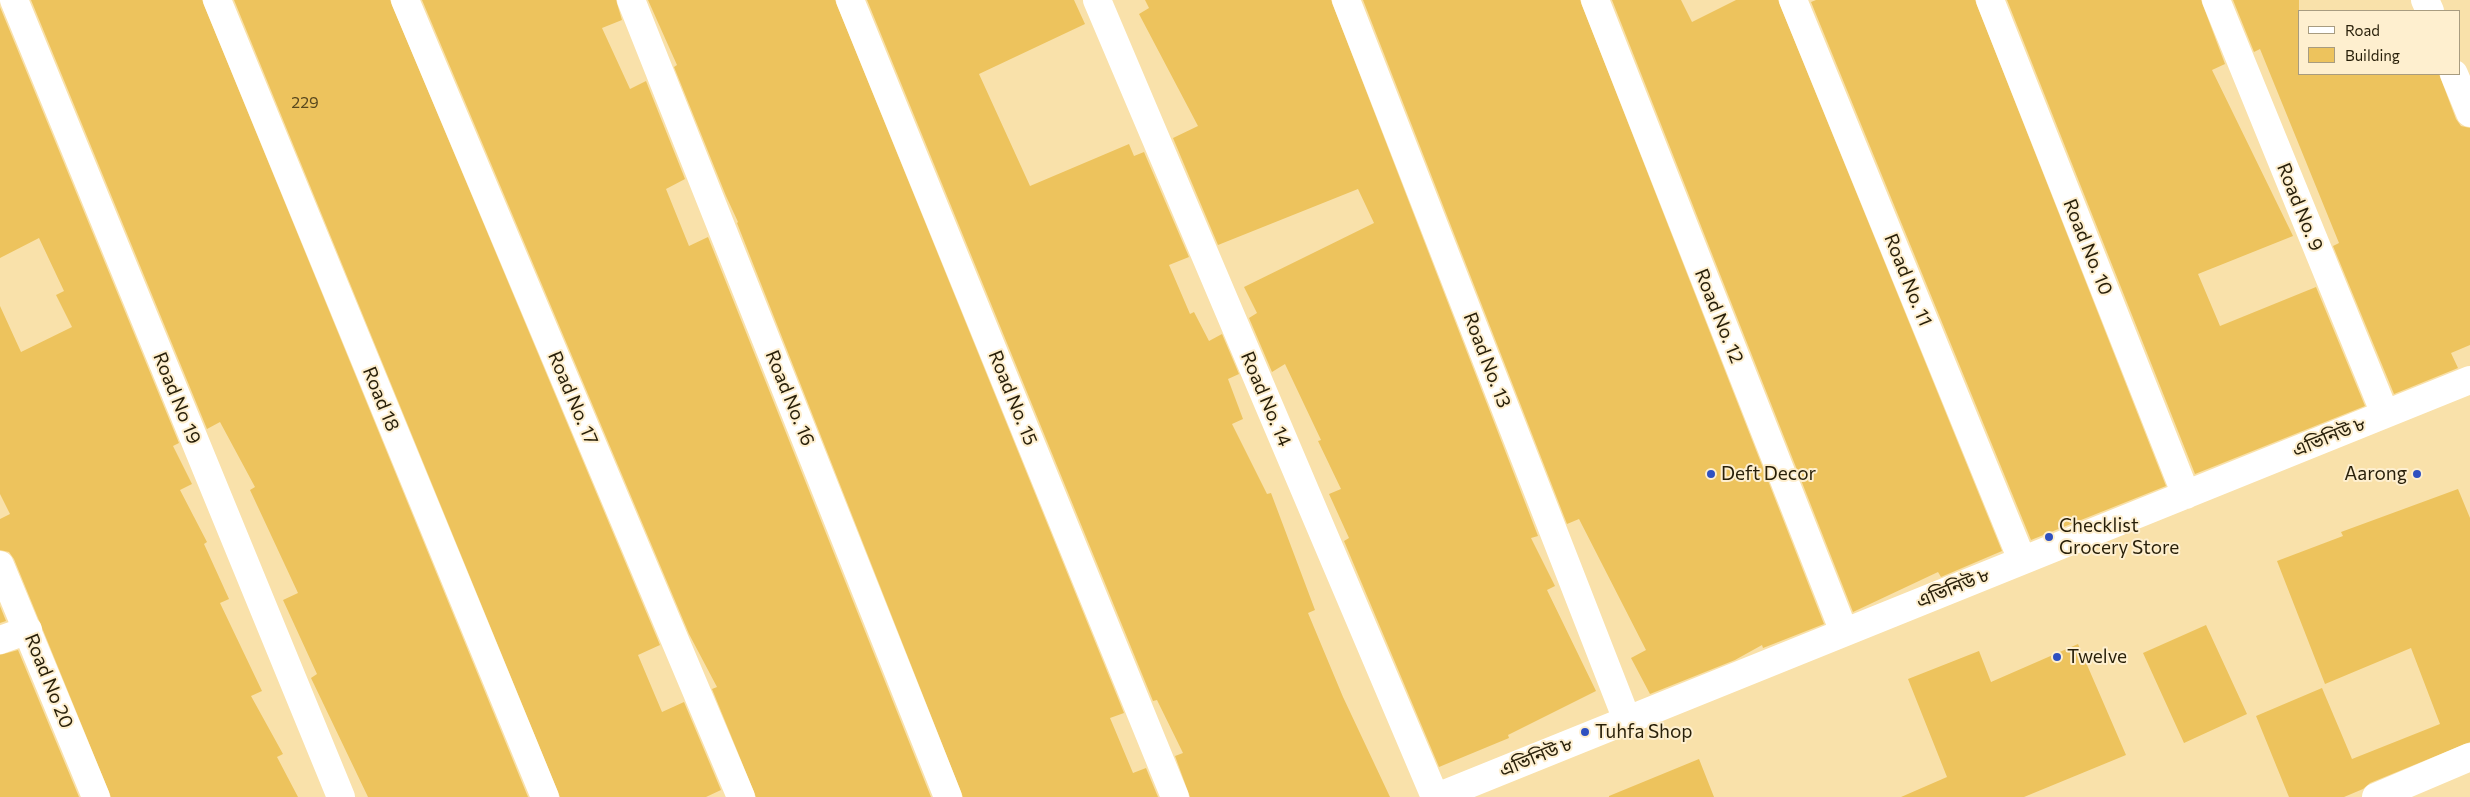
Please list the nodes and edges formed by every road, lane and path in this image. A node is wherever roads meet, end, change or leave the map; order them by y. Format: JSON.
{"nodes":[{"id":1,"x":14,"y":0,"type":"edge"},
{"id":2,"x":217,"y":0,"type":"edge"},
{"id":3,"x":405,"y":0,"type":"edge"},
{"id":4,"x":631,"y":0,"type":"edge"},
{"id":5,"x":850,"y":0,"type":"edge"},
{"id":6,"x":1097,"y":0,"type":"edge"},
{"id":7,"x":1346,"y":0,"type":"edge"},
{"id":8,"x":1594,"y":0,"type":"edge"},
{"id":9,"x":1793,"y":0,"type":"edge"},
{"id":10,"x":1990,"y":0,"type":"edge"},
{"id":11,"x":2216,"y":0,"type":"edge"},
{"id":12,"x":2454,"y":75,"type":"edge"},
{"id":13,"x":2470,"y":113,"type":"edge"},
{"id":14,"x":2470,"y":380,"type":"edge"},
{"id":15,"x":2385,"y":414,"type":"junction"},
{"id":16,"x":2186,"y":494,"type":"junction"},
{"id":17,"x":2022,"y":560,"type":"junction"},
{"id":18,"x":0,"y":565,"type":"edge"},
{"id":19,"x":28,"y":630,"type":"junction"},
{"id":20,"x":1844,"y":632,"type":"junction"},
{"id":21,"x":0,"y":640,"type":"edge"},
{"id":22,"x":1627,"y":720,"type":"junction"},
{"id":23,"x":2470,"y":757,"type":"edge"},
{"id":24,"x":96,"y":797,"type":"edge"},
{"id":25,"x":341,"y":797,"type":"edge"},
{"id":26,"x":544,"y":797,"type":"edge"},
{"id":27,"x":741,"y":797,"type":"edge"},
{"id":28,"x":948,"y":797,"type":"edge"},
{"id":29,"x":1175,"y":797,"type":"edge"},
{"id":30,"x":1436,"y":797,"type":"edge"},
{"id":31,"x":2376,"y":797,"type":"edge"}],
"edges":[{"from":1,"to":25,"type":"street","name":"Road No 19"},
{"from":2,"to":26,"type":"street","name":"Road 18"},
{"from":3,"to":27,"type":"street","name":"Road No. 17"},
{"from":4,"to":28,"type":"street","name":"Road No. 16"},
{"from":5,"to":29,"type":"street","name":"Road No. 15"},
{"from":6,"to":30,"type":"street","name":"Road No. 14"},
{"from":7,"to":22,"type":"street","name":"Road No. 13"},
{"from":8,"to":20,"type":"street","name":"Road No. 12"},
{"from":9,"to":17,"type":"street","name":"Road No. 11"},
{"from":10,"to":16,"type":"street","name":"Road No. 10"},
{"from":11,"to":15,"type":"street","name":"Road No. 9"},
{"from":12,"to":13,"type":"street"},
{"from":14,"to":15,"type":"street","name":"এভিনিউ ৮"},
{"from":15,"to":16,"type":"street","name":"এভিনিউ ৮"},
{"from":16,"to":17,"type":"street","name":"এভিনিউ ৮"},
{"from":17,"to":20,"type":"street","name":"এভিনিউ ৮"},
{"from":18,"to":19,"type":"street","name":"Road No 20"},
{"from":19,"to":21,"type":"street"},
{"from":19,"to":24,"type":"street","name":"Road No 20"},
{"from":20,"to":22,"type":"street","name":"এভিনিউ ৮"},
{"from":22,"to":30,"type":"street","name":"এভিনিউ ৮"},
{"from":23,"to":31,"type":"street"}]}
